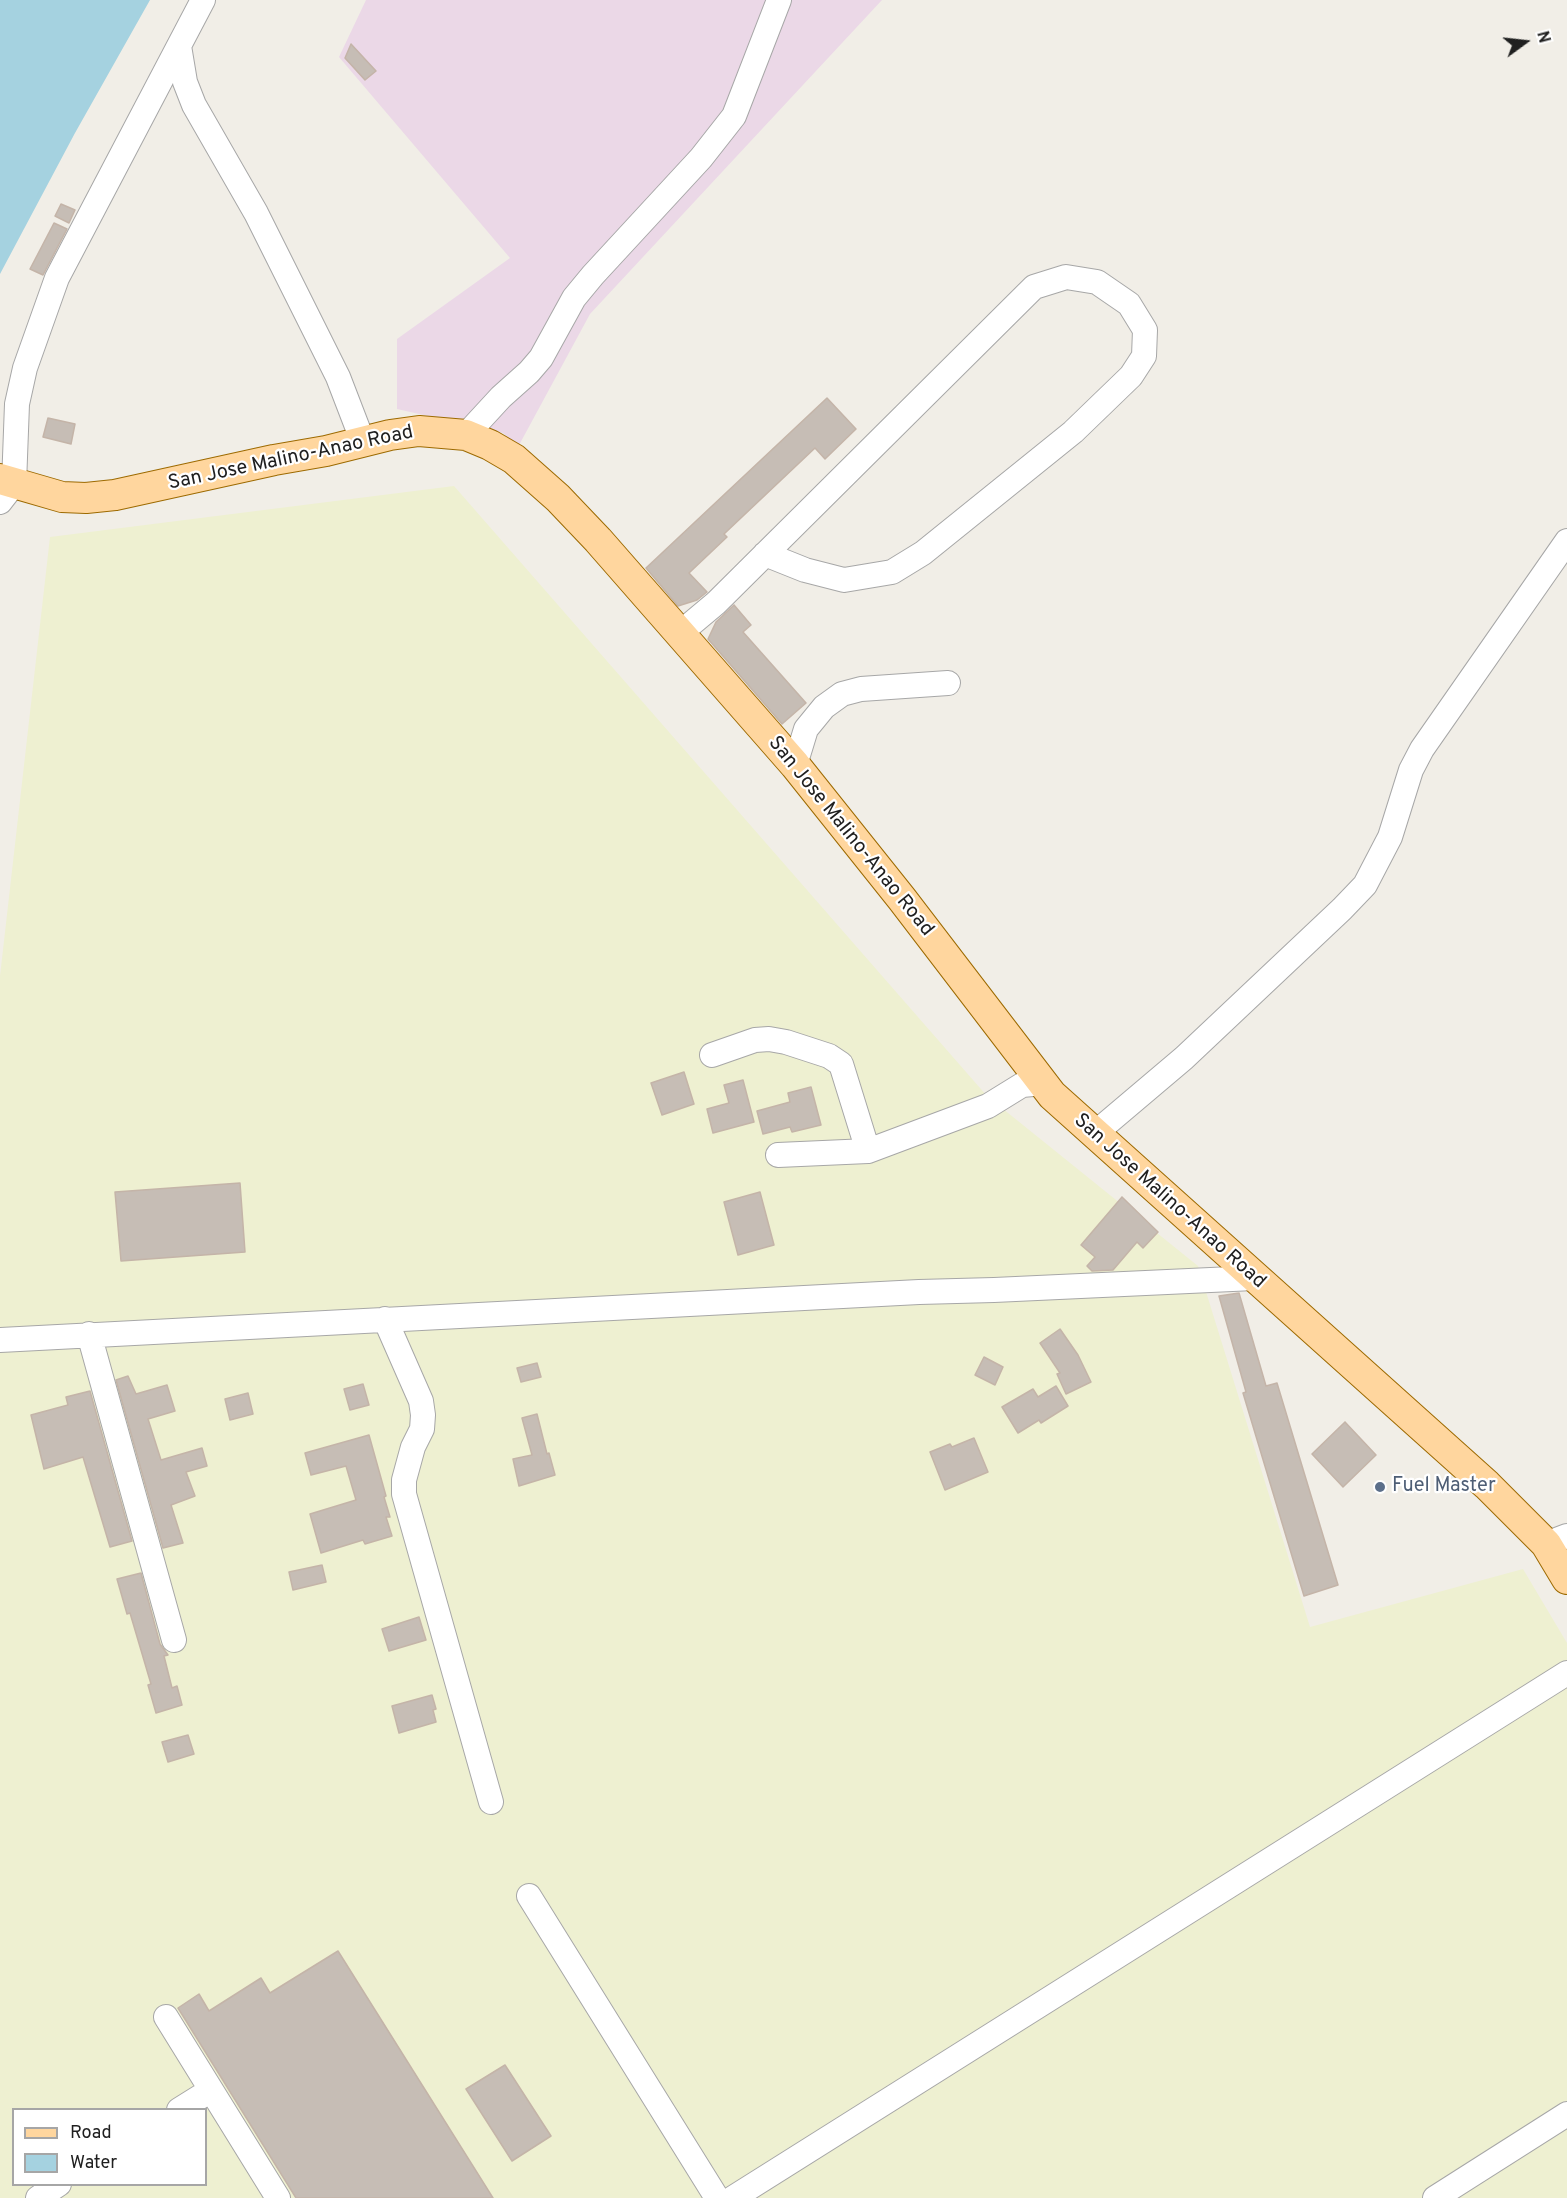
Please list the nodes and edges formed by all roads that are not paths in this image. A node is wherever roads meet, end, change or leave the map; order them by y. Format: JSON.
{"nodes":[{"id":1,"x":203,"y":0,"type":"edge"},
{"id":2,"x":779,"y":0,"type":"edge"},
{"id":3,"x":179,"y":46,"type":"junction"},
{"id":4,"x":466,"y":435,"type":"junction"},
{"id":5,"x":363,"y":442,"type":"junction"},
{"id":6,"x":5,"y":488,"type":"edge"},
{"id":7,"x":1567,"y":541,"type":"edge"},
{"id":8,"x":765,"y":554,"type":"junction"},
{"id":9,"x":679,"y":634,"type":"junction"},
{"id":10,"x":948,"y":683,"type":"dead end"},
{"id":11,"x":795,"y":765,"type":"junction"},
{"id":12,"x":712,"y":1055,"type":"dead end"},
{"id":13,"x":1044,"y":1083,"type":"junction"},
{"id":14,"x":1094,"y":1135,"type":"junction"},
{"id":15,"x":868,"y":1151,"type":"junction"},
{"id":16,"x":778,"y":1155,"type":"dead end"},
{"id":17,"x":1254,"y":1278,"type":"junction"},
{"id":18,"x":385,"y":1319,"type":"junction"},
{"id":19,"x":89,"y":1334,"type":"junction"},
{"id":20,"x":0,"y":1340,"type":"edge"},
{"id":21,"x":1556,"y":1540,"type":"edge"},
{"id":22,"x":1567,"y":1579,"type":"edge"},
{"id":23,"x":174,"y":1640,"type":"dead end"},
{"id":24,"x":1567,"y":1673,"type":"edge"},
{"id":25,"x":490,"y":1802,"type":"dead end"},
{"id":26,"x":529,"y":1896,"type":"dead end"},
{"id":27,"x":166,"y":2017,"type":"dead end"},
{"id":28,"x":211,"y":2090,"type":"junction"},
{"id":29,"x":181,"y":2108,"type":"edge"},
{"id":30,"x":1567,"y":2114,"type":"edge"},
{"id":31,"x":56,"y":2186,"type":"edge"},
{"id":32,"x":38,"y":2198,"type":"edge"},
{"id":33,"x":278,"y":2198,"type":"edge"},
{"id":34,"x":717,"y":2198,"type":"edge"},
{"id":35,"x":732,"y":2198,"type":"edge"},
{"id":36,"x":1435,"y":2198,"type":"edge"}],
"edges":[{"from":1,"to":3,"type":"street"},
{"from":2,"to":4,"type":"street"},
{"from":3,"to":5,"type":"street"},
{"from":3,"to":6,"type":"street"},
{"from":4,"to":5,"type":"main road","name":"San Jose Malino-Anao Road"},
{"from":4,"to":9,"type":"main road","name":"San Jose Malino-Anao Road"},
{"from":5,"to":6,"type":"main road","name":"San Jose Malino-Anao Road"},
{"from":7,"to":14,"type":"street"},
{"from":8,"to":8,"type":"street"},
{"from":8,"to":9,"type":"street"},
{"from":9,"to":11,"type":"main road","name":"San Jose Malino-Anao Road"},
{"from":10,"to":11,"type":"street"},
{"from":11,"to":13,"type":"main road","name":"San Jose Malino-Anao Road"},
{"from":12,"to":15,"type":"street"},
{"from":13,"to":14,"type":"main road","name":"San Jose Malino-Anao Road"},
{"from":13,"to":15,"type":"street"},
{"from":14,"to":17,"type":"main road","name":"San Jose Malino-Anao Road"},
{"from":15,"to":16,"type":"street"},
{"from":17,"to":18,"type":"street"},
{"from":17,"to":21,"type":"main road","name":"San Jose Malino-Anao Road"},
{"from":18,"to":19,"type":"street"},
{"from":18,"to":25,"type":"street"},
{"from":19,"to":20,"type":"street"},
{"from":19,"to":23,"type":"street"},
{"from":21,"to":22,"type":"main road","name":"San Jose Malino-Anao Road"},
{"from":24,"to":35,"type":"street"},
{"from":26,"to":34,"type":"street"},
{"from":27,"to":28,"type":"street"},
{"from":28,"to":29,"type":"street"},
{"from":28,"to":33,"type":"street"},
{"from":30,"to":36,"type":"street"},
{"from":31,"to":32,"type":"street"}]}
